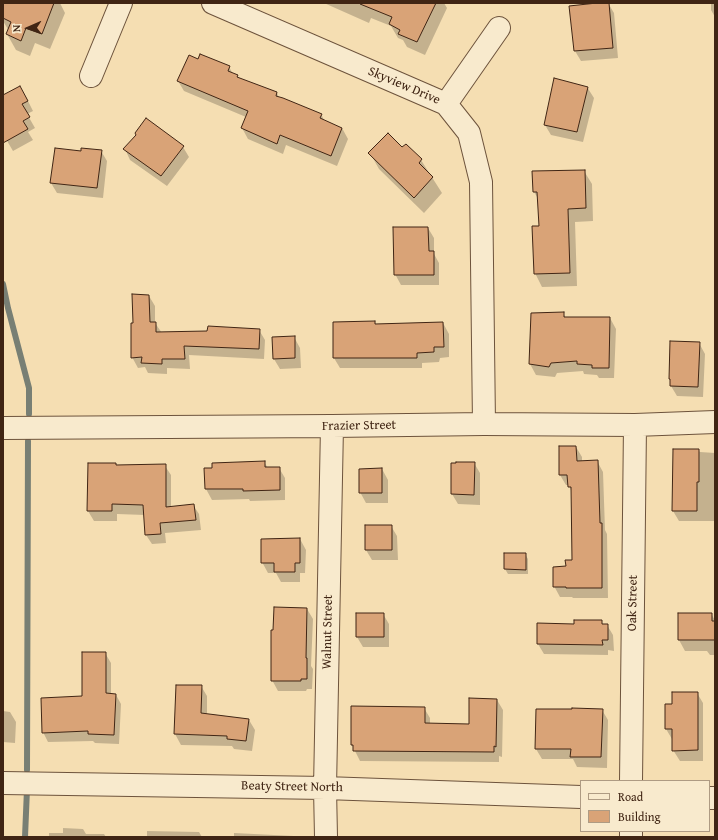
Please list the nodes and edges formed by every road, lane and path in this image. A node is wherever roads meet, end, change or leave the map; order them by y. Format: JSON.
{"nodes":[{"id":1,"x":121,"y":3,"type":"edge"},
{"id":2,"x":213,"y":3,"type":"edge"},
{"id":3,"x":499,"y":28,"type":"dead end"},
{"id":4,"x":90,"y":76,"type":"dead end"},
{"id":5,"x":446,"y":104,"type":"junction"},
{"id":6,"x":715,"y":422,"type":"edge"},
{"id":7,"x":484,"y":424,"type":"junction"},
{"id":8,"x":635,"y":425,"type":"junction"},
{"id":9,"x":332,"y":426,"type":"junction"},
{"id":10,"x":3,"y":428,"type":"edge"},
{"id":11,"x":632,"y":780,"type":"edge"},
{"id":12,"x":3,"y":783,"type":"edge"},
{"id":13,"x":325,"y":788,"type":"junction"},
{"id":14,"x":580,"y":797,"type":"edge"},
{"id":15,"x":326,"y":837,"type":"edge"}],
"edges":[{"from":1,"to":4,"type":"street"},
{"from":2,"to":5,"type":"street","name":"Skyview Drive"},
{"from":3,"to":5,"type":"street"},
{"from":5,"to":7,"type":"street","name":"Skyview Drive"},
{"from":6,"to":8,"type":"street","name":"Frazier Street"},
{"from":7,"to":8,"type":"street","name":"Frazier Street"},
{"from":7,"to":9,"type":"street","name":"Frazier Street"},
{"from":8,"to":11,"type":"street","name":"Oak Street"},
{"from":9,"to":10,"type":"street","name":"Frazier Street"},
{"from":9,"to":13,"type":"street","name":"Walnut Street"},
{"from":12,"to":13,"type":"street","name":"Beaty Street North"},
{"from":13,"to":14,"type":"street","name":"Beaty Street North"},
{"from":13,"to":15,"type":"street","name":"Walnut Street"}]}
